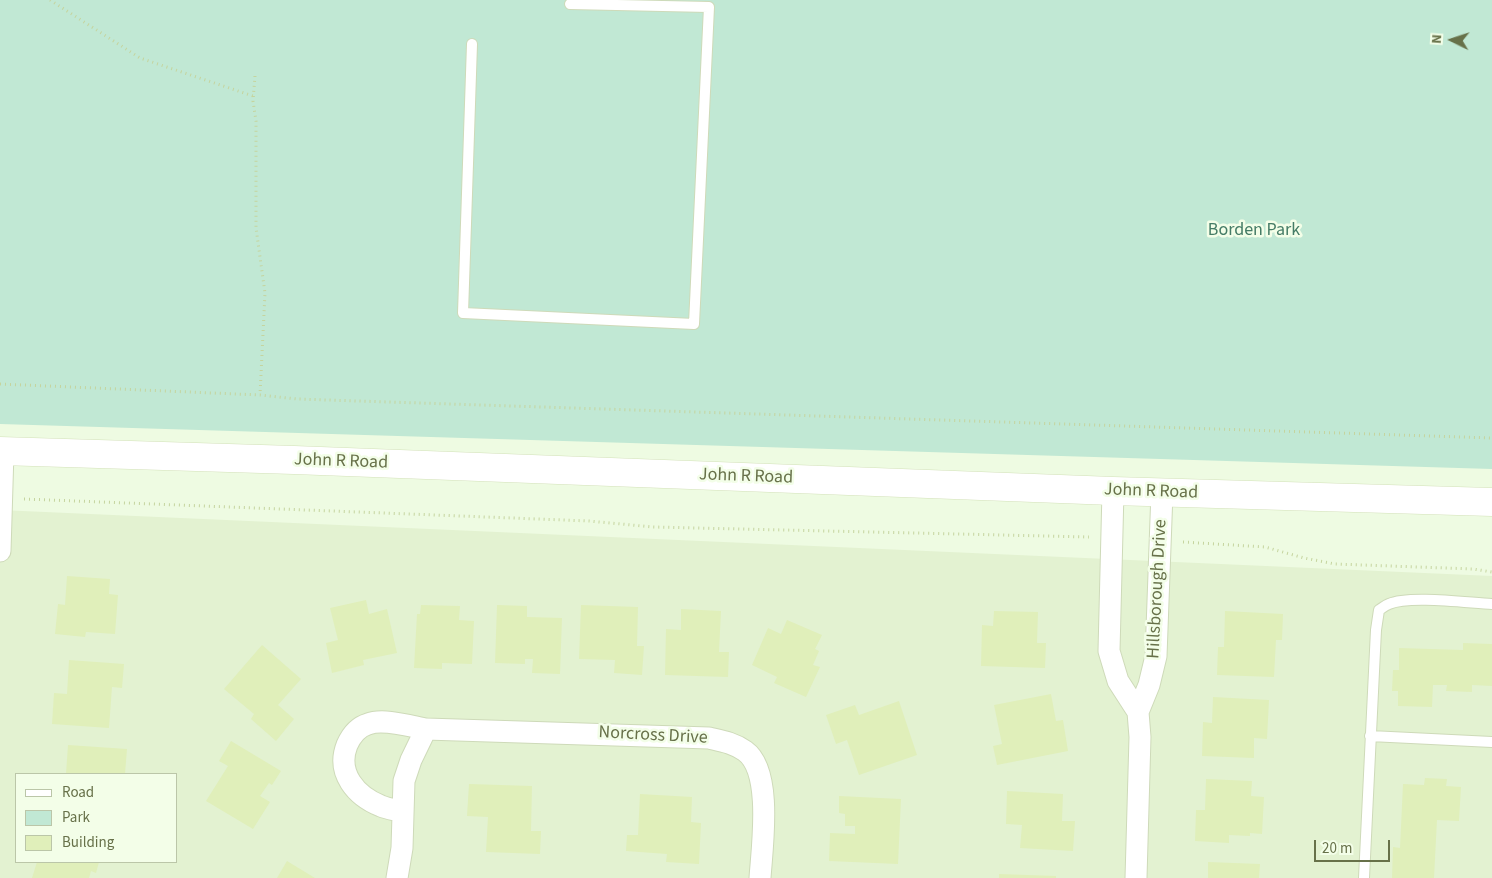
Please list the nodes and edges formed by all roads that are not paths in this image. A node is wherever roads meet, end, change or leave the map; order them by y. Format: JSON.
{"nodes":[{"id":1,"x":570,"y":4,"type":"dead end"},
{"id":2,"x":472,"y":44,"type":"dead end"},
{"id":3,"x":2,"y":452,"type":"edge"},
{"id":4,"x":1113,"y":491,"type":"junction"},
{"id":5,"x":1162,"y":492,"type":"junction"},
{"id":6,"x":1492,"y":502,"type":"edge"},
{"id":7,"x":0,"y":551,"type":"edge"},
{"id":8,"x":1492,"y":604,"type":"edge"},
{"id":9,"x":1138,"y":712,"type":"junction"},
{"id":10,"x":426,"y":728,"type":"junction"},
{"id":11,"x":1370,"y":736,"type":"junction"},
{"id":12,"x":1492,"y":742,"type":"edge"},
{"id":13,"x":403,"y":812,"type":"junction"},
{"id":14,"x":397,"y":878,"type":"edge"},
{"id":15,"x":760,"y":878,"type":"edge"},
{"id":16,"x":1136,"y":878,"type":"edge"},
{"id":17,"x":1364,"y":878,"type":"edge"}],
"edges":[{"from":1,"to":2,"type":"lane"},
{"from":3,"to":4,"type":"main road","name":"John R Road"},
{"from":3,"to":7,"type":"street"},
{"from":4,"to":5,"type":"main road","name":"John R Road"},
{"from":4,"to":9,"type":"street","name":"Hillsborough Drive"},
{"from":5,"to":6,"type":"main road","name":"John R Road"},
{"from":5,"to":9,"type":"street","name":"Hillsborough Drive"},
{"from":8,"to":11,"type":"lane"},
{"from":9,"to":16,"type":"street","name":"Hillsborough Drive"},
{"from":10,"to":13,"type":"street"},
{"from":10,"to":13,"type":"street","name":"Norcross Drive"},
{"from":10,"to":15,"type":"street","name":"Norcross Drive"},
{"from":11,"to":12,"type":"lane"},
{"from":11,"to":17,"type":"lane"},
{"from":13,"to":14,"type":"street"}]}
